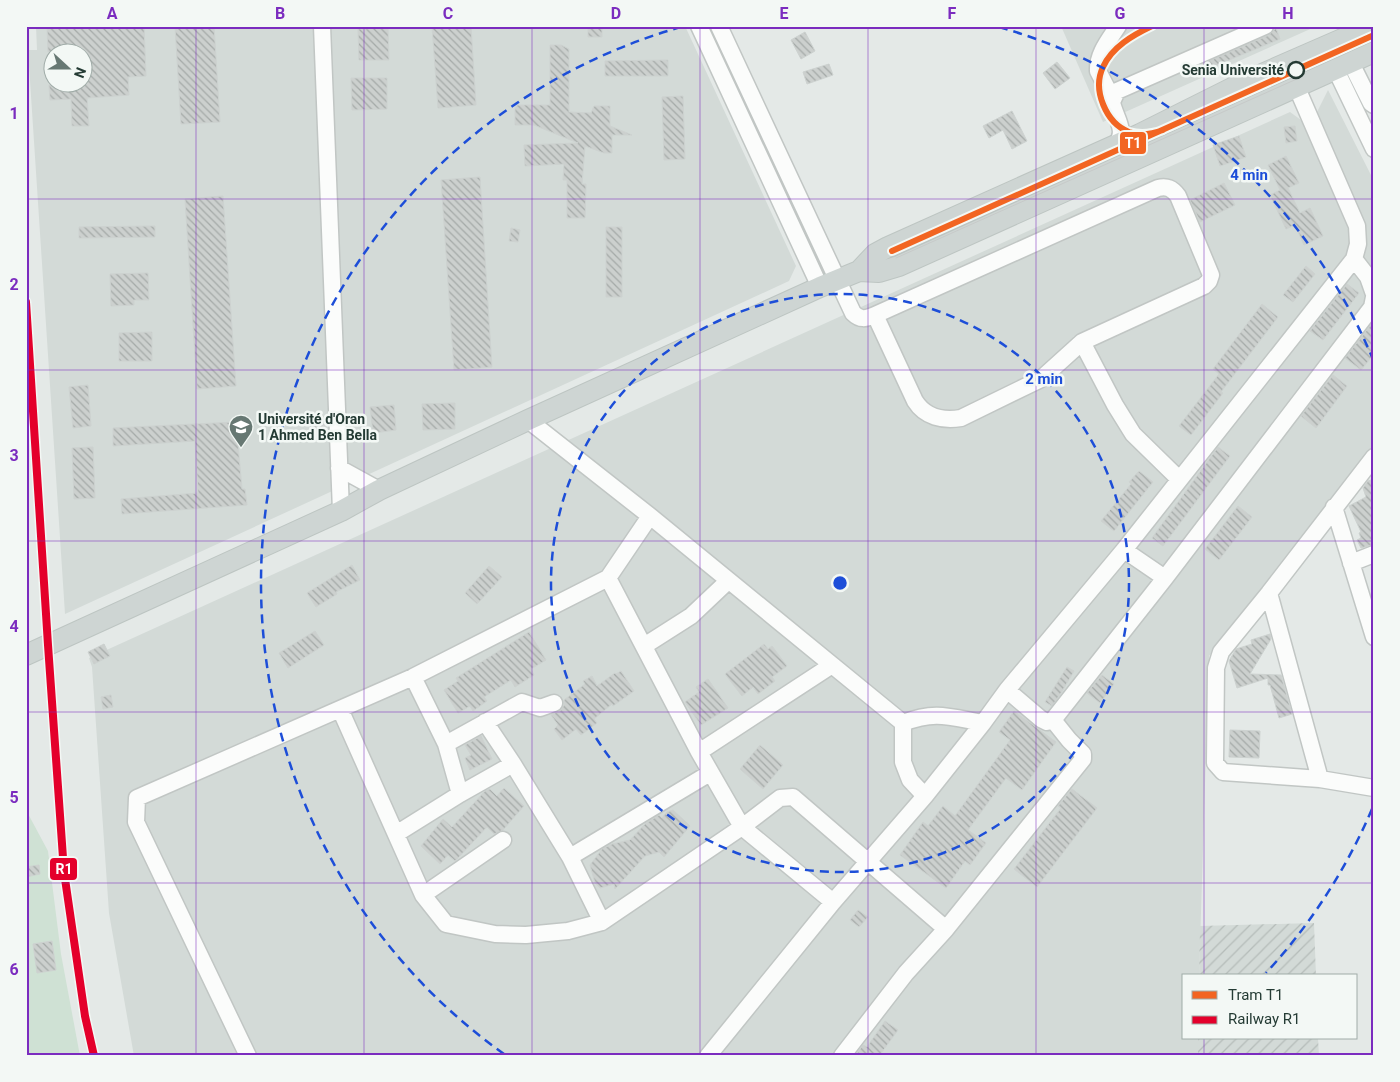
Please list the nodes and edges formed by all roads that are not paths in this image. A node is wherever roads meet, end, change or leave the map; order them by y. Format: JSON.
{"nodes":[{"id":1,"x":322,"y":26,"type":"edge"},
{"id":2,"x":699,"y":26,"type":"edge"},
{"id":3,"x":719,"y":26,"type":"edge"},
{"id":4,"x":1118,"y":26,"type":"edge"},
{"id":5,"x":1264,"y":26,"type":"edge"},
{"id":6,"x":1372,"y":26,"type":"edge"},
{"id":7,"x":1374,"y":52,"type":"edge"},
{"id":8,"x":1344,"y":66,"type":"junction"},
{"id":9,"x":1297,"y":88,"type":"junction"},
{"id":10,"x":1112,"y":98,"type":"junction"},
{"id":11,"x":1374,"y":105,"type":"edge"},
{"id":12,"x":1117,"y":117,"type":"junction"},
{"id":13,"x":1151,"y":128,"type":"junction"},
{"id":14,"x":1115,"y":145,"type":"junction"},
{"id":15,"x":1374,"y":149,"type":"edge"},
{"id":16,"x":1354,"y":259,"type":"junction"},
{"id":17,"x":859,"y":271,"type":"junction"},
{"id":18,"x":829,"y":283,"type":"junction"},
{"id":19,"x":1374,"y":296,"type":"edge"},
{"id":20,"x":875,"y":315,"type":"junction"},
{"id":21,"x":1082,"y":342,"type":"junction"},
{"id":22,"x":528,"y":420,"type":"junction"},
{"id":23,"x":1374,"y":457,"type":"edge"},
{"id":24,"x":339,"y":468,"type":"junction"},
{"id":25,"x":1179,"y":479,"type":"junction"},
{"id":26,"x":379,"y":490,"type":"junction"},
{"id":27,"x":1334,"y":507,"type":"junction"},
{"id":28,"x":340,"y":511,"type":"junction"},
{"id":29,"x":650,"y":516,"type":"junction"},
{"id":30,"x":1124,"y":550,"type":"junction"},
{"id":31,"x":1374,"y":554,"type":"edge"},
{"id":32,"x":1351,"y":564,"type":"junction"},
{"id":33,"x":608,"y":578,"type":"junction"},
{"id":34,"x":1165,"y":578,"type":"junction"},
{"id":35,"x":728,"y":581,"type":"junction"},
{"id":36,"x":1269,"y":593,"type":"junction"},
{"id":37,"x":1374,"y":637,"type":"edge"},
{"id":38,"x":644,"y":646,"type":"junction"},
{"id":39,"x":26,"y":655,"type":"edge"},
{"id":40,"x":832,"y":665,"type":"junction"},
{"id":41,"x":413,"y":677,"type":"junction"},
{"id":42,"x":1007,"y":690,"type":"junction"},
{"id":43,"x":554,"y":703,"type":"dead end"},
{"id":44,"x":340,"y":709,"type":"junction"},
{"id":45,"x":1053,"y":720,"type":"junction"},
{"id":46,"x":484,"y":722,"type":"junction"},
{"id":47,"x":903,"y":723,"type":"junction"},
{"id":48,"x":983,"y":723,"type":"junction"},
{"id":49,"x":446,"y":744,"type":"junction"},
{"id":50,"x":699,"y":752,"type":"junction"},
{"id":51,"x":513,"y":764,"type":"junction"},
{"id":52,"x":710,"y":773,"type":"junction"},
{"id":53,"x":1320,"y":779,"type":"junction"},
{"id":54,"x":1374,"y":788,"type":"edge"},
{"id":55,"x":460,"y":794,"type":"junction"},
{"id":56,"x":925,"y":796,"type":"junction"},
{"id":57,"x":742,"y":828,"type":"junction"},
{"id":58,"x":396,"y":834,"type":"junction"},
{"id":59,"x":503,"y":840,"type":"dead end"},
{"id":60,"x":570,"y":857,"type":"junction"},
{"id":61,"x":868,"y":861,"type":"junction"},
{"id":62,"x":423,"y":895,"type":"junction"},
{"id":63,"x":833,"y":902,"type":"junction"},
{"id":64,"x":602,"y":922,"type":"junction"},
{"id":65,"x":946,"y":928,"type":"junction"},
{"id":66,"x":248,"y":1056,"type":"edge"},
{"id":67,"x":708,"y":1056,"type":"edge"},
{"id":68,"x":842,"y":1056,"type":"edge"}],
"edges":[{"from":1,"to":24,"type":"street"},
{"from":2,"to":18,"type":"street"},
{"from":3,"to":18,"type":"street"},
{"from":4,"to":10,"type":"street"},
{"from":5,"to":10,"type":"street"},
{"from":6,"to":13,"type":"main road"},
{"from":7,"to":8,"type":"main road"},
{"from":8,"to":9,"type":"main road"},
{"from":8,"to":11,"type":"street"},
{"from":8,"to":15,"type":"street"},
{"from":9,"to":16,"type":"street"},
{"from":9,"to":17,"type":"main road"},
{"from":10,"to":12,"type":"street"},
{"from":12,"to":13,"type":"street"},
{"from":12,"to":14,"type":"street"},
{"from":13,"to":14,"type":"main road"},
{"from":14,"to":17,"type":"main road"},
{"from":16,"to":19,"type":"street"},
{"from":16,"to":25,"type":"street"},
{"from":17,"to":18,"type":"main road"},
{"from":18,"to":20,"type":"street"},
{"from":18,"to":22,"type":"main road"},
{"from":19,"to":34,"type":"street"},
{"from":20,"to":21,"type":"street"},
{"from":20,"to":21,"type":"street"},
{"from":21,"to":25,"type":"street"},
{"from":22,"to":26,"type":"main road"},
{"from":22,"to":29,"type":"street"},
{"from":23,"to":27,"type":"street"},
{"from":24,"to":26,"type":"street"},
{"from":24,"to":28,"type":"street"},
{"from":25,"to":30,"type":"street"},
{"from":26,"to":28,"type":"main road"},
{"from":27,"to":32,"type":"street"},
{"from":27,"to":36,"type":"street"},
{"from":28,"to":39,"type":"main road"},
{"from":29,"to":33,"type":"street"},
{"from":29,"to":35,"type":"street"},
{"from":30,"to":34,"type":"street"},
{"from":30,"to":42,"type":"street"},
{"from":31,"to":32,"type":"street"},
{"from":32,"to":37,"type":"street"},
{"from":33,"to":38,"type":"street"},
{"from":33,"to":41,"type":"street"},
{"from":34,"to":45,"type":"street"},
{"from":35,"to":38,"type":"street"},
{"from":35,"to":40,"type":"street"},
{"from":36,"to":53,"type":"street"},
{"from":36,"to":53,"type":"street"},
{"from":38,"to":50,"type":"street"},
{"from":40,"to":47,"type":"street"},
{"from":40,"to":50,"type":"street"},
{"from":41,"to":44,"type":"street"},
{"from":41,"to":49,"type":"street"},
{"from":42,"to":45,"type":"street"},
{"from":42,"to":48,"type":"street"},
{"from":43,"to":46,"type":"street"},
{"from":44,"to":58,"type":"street"},
{"from":44,"to":66,"type":"street"},
{"from":45,"to":65,"type":"street"},
{"from":46,"to":49,"type":"street"},
{"from":46,"to":51,"type":"street"},
{"from":47,"to":48,"type":"street"},
{"from":47,"to":56,"type":"street"},
{"from":48,"to":56,"type":"street"},
{"from":49,"to":55,"type":"street"},
{"from":50,"to":52,"type":"street"},
{"from":51,"to":55,"type":"street"},
{"from":51,"to":60,"type":"street"},
{"from":52,"to":57,"type":"street"},
{"from":52,"to":60,"type":"street"},
{"from":53,"to":54,"type":"street"},
{"from":55,"to":58,"type":"street"},
{"from":56,"to":61,"type":"street"},
{"from":57,"to":61,"type":"street"},
{"from":57,"to":63,"type":"street"},
{"from":57,"to":64,"type":"street"},
{"from":58,"to":62,"type":"street"},
{"from":59,"to":62,"type":"street"},
{"from":60,"to":64,"type":"street"},
{"from":61,"to":63,"type":"street"},
{"from":61,"to":65,"type":"street"},
{"from":62,"to":64,"type":"street"},
{"from":63,"to":67,"type":"street"},
{"from":65,"to":68,"type":"street"}]}
